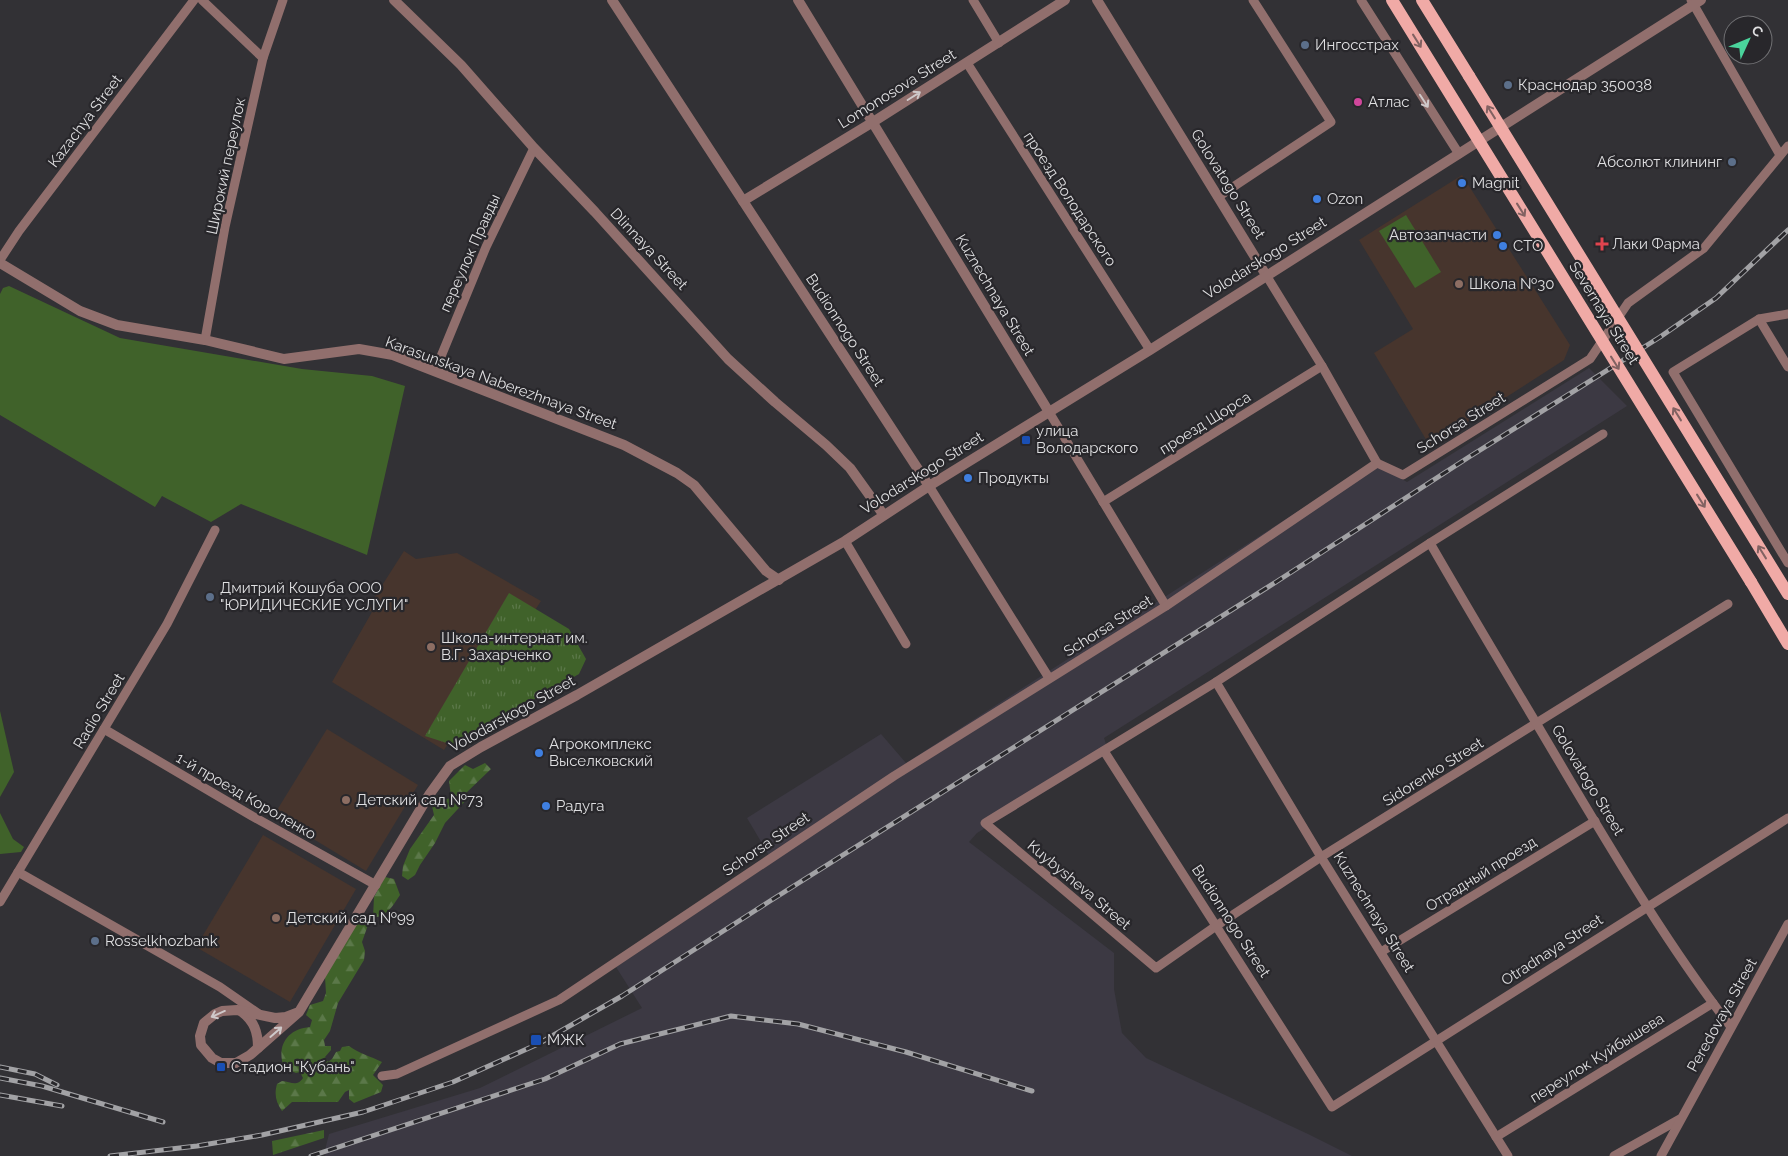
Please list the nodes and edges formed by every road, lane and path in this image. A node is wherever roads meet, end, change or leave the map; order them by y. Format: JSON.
{"nodes":[{"id":1,"x":194,"y":0,"type":"edge"},
{"id":2,"x":202,"y":0,"type":"edge"},
{"id":3,"x":283,"y":0,"type":"edge"},
{"id":4,"x":394,"y":0,"type":"edge"},
{"id":5,"x":612,"y":0,"type":"edge"},
{"id":6,"x":798,"y":0,"type":"edge"},
{"id":7,"x":973,"y":0,"type":"edge"},
{"id":8,"x":1065,"y":0,"type":"edge"},
{"id":9,"x":1097,"y":0,"type":"edge"},
{"id":10,"x":1253,"y":0,"type":"edge"},
{"id":11,"x":1361,"y":0,"type":"edge"},
{"id":12,"x":1392,"y":0,"type":"edge"},
{"id":13,"x":1422,"y":0,"type":"edge"},
{"id":14,"x":1695,"y":2,"type":"edge"},
{"id":15,"x":999,"y":43,"type":"junction"},
{"id":16,"x":263,"y":58,"type":"junction"},
{"id":17,"x":967,"y":63,"type":"junction"},
{"id":18,"x":873,"y":122,"type":"junction"},
{"id":19,"x":1788,"y":146,"type":"edge"},
{"id":20,"x":534,"y":148,"type":"junction"},
{"id":21,"x":1459,"y":154,"type":"junction"},
{"id":22,"x":1780,"y":155,"type":"junction"},
{"id":23,"x":1218,"y":197,"type":"junction"},
{"id":24,"x":743,"y":202,"type":"junction"},
{"id":25,"x":0,"y":261,"type":"edge"},
{"id":26,"x":1266,"y":275,"type":"junction"},
{"id":27,"x":1788,"y":314,"type":"edge"},
{"id":28,"x":1759,"y":319,"type":"junction"},
{"id":29,"x":205,"y":340,"type":"junction"},
{"id":30,"x":1150,"y":350,"type":"junction"},
{"id":31,"x":1322,"y":366,"type":"junction"},
{"id":32,"x":1788,"y":367,"type":"edge"},
{"id":33,"x":435,"y":371,"type":"junction"},
{"id":34,"x":1049,"y":412,"type":"junction"},
{"id":35,"x":1603,"y":434,"type":"dead end"},
{"id":36,"x":1377,"y":463,"type":"junction"},
{"id":37,"x":928,"y":486,"type":"junction"},
{"id":38,"x":1103,"y":502,"type":"junction"},
{"id":39,"x":883,"y":514,"type":"junction"},
{"id":40,"x":215,"y":530,"type":"dead end"},
{"id":41,"x":845,"y":541,"type":"junction"},
{"id":42,"x":1430,"y":543,"type":"junction"},
{"id":43,"x":1787,"y":560,"type":"edge"},
{"id":44,"x":779,"y":580,"type":"junction"},
{"id":45,"x":1788,"y":594,"type":"edge"},
{"id":46,"x":1728,"y":604,"type":"dead end"},
{"id":47,"x":1166,"y":606,"type":"junction"},
{"id":48,"x":906,"y":644,"type":"dead end"},
{"id":49,"x":1788,"y":644,"type":"edge"},
{"id":50,"x":1049,"y":678,"type":"junction"},
{"id":51,"x":1216,"y":682,"type":"junction"},
{"id":52,"x":1536,"y":724,"type":"junction"},
{"id":53,"x":104,"y":729,"type":"junction"},
{"id":54,"x":1104,"y":751,"type":"junction"},
{"id":55,"x":1788,"y":818,"type":"edge"},
{"id":56,"x":1595,"y":821,"type":"junction"},
{"id":57,"x":1321,"y":857,"type":"junction"},
{"id":58,"x":18,"y":872,"type":"junction"},
{"id":59,"x":376,"y":885,"type":"junction"},
{"id":60,"x":0,"y":902,"type":"edge"},
{"id":61,"x":1648,"y":906,"type":"junction"},
{"id":62,"x":1788,"y":924,"type":"edge"},
{"id":63,"x":1216,"y":926,"type":"junction"},
{"id":64,"x":1382,"y":952,"type":"junction"},
{"id":65,"x":1156,"y":968,"type":"joint"},
{"id":66,"x":232,"y":995,"type":"junction"},
{"id":67,"x":1713,"y":1003,"type":"junction"},
{"id":68,"x":241,"y":1011,"type":"junction"},
{"id":69,"x":299,"y":1012,"type":"junction"},
{"id":70,"x":264,"y":1017,"type":"junction"},
{"id":71,"x":1731,"y":1026,"type":"junction"},
{"id":72,"x":1437,"y":1041,"type":"junction"},
{"id":73,"x":258,"y":1048,"type":"junction"},
{"id":74,"x":382,"y":1076,"type":"dead end"},
{"id":75,"x":1332,"y":1107,"type":"joint"},
{"id":76,"x":1681,"y":1119,"type":"junction"},
{"id":77,"x":1496,"y":1137,"type":"junction"},
{"id":78,"x":1508,"y":1156,"type":"edge"},
{"id":79,"x":1614,"y":1156,"type":"edge"},
{"id":80,"x":1661,"y":1156,"type":"edge"}],
"edges":[{"from":1,"to":25,"type":"street","name":"Kazachya Street"},
{"from":2,"to":16,"type":"street"},
{"from":3,"to":16,"type":"street","name":"Широкий переулок"},
{"from":4,"to":20,"type":"street","name":"Dlinnaya Street"},
{"from":5,"to":24,"type":"street","name":"Budionnogo Street"},
{"from":6,"to":18,"type":"street","name":"Kuznechnaya Street"},
{"from":7,"to":15,"type":"street"},
{"from":8,"to":15,"type":"street","name":"Lomonosova Street"},
{"from":9,"to":23,"type":"street","name":"Golovatogo Street"},
{"from":10,"to":23,"type":"street"},
{"from":11,"to":21,"type":"street","one_way":true},
{"from":12,"to":49,"type":"main road","name":"Severnaya Street","one_way":true,"bridge":true},
{"from":45,"to":13,"type":"main road","name":"Severnaya Street","one_way":true,"bridge":true},
{"from":14,"to":21,"type":"street","name":"Volodarskogo Street"},
{"from":14,"to":22,"type":"street"},
{"from":15,"to":17,"type":"street","name":"Lomonosova Street"},
{"from":16,"to":29,"type":"street","name":"Широкий переулок"},
{"from":18,"to":17,"type":"street","name":"Lomonosova Street","one_way":true},
{"from":17,"to":30,"type":"street","name":"проезд Володарского"},
{"from":18,"to":24,"type":"street","name":"Lomonosova Street"},
{"from":18,"to":34,"type":"street","name":"Kuznechnaya Street"},
{"from":19,"to":22,"type":"street","name":"Schorsa Street"},
{"from":20,"to":33,"type":"street","name":"переулок Правды"},
{"from":20,"to":39,"type":"street","name":"Dlinnaya Street"},
{"from":21,"to":26,"type":"street","name":"Volodarskogo Street"},
{"from":22,"to":36,"type":"street","name":"Schorsa Street"},
{"from":23,"to":26,"type":"street","name":"Golovatogo Street"},
{"from":24,"to":37,"type":"street","name":"Budionnogo Street"},
{"from":25,"to":29,"type":"street","name":"Karasunskaya Naberezhnaya Street"},
{"from":26,"to":30,"type":"street","name":"Volodarskogo Street"},
{"from":26,"to":31,"type":"street","name":"Golovatogo Street"},
{"from":27,"to":28,"type":"street"},
{"from":28,"to":32,"type":"street"},
{"from":28,"to":43,"type":"street"},
{"from":29,"to":33,"type":"street","name":"Karasunskaya Naberezhnaya Street"},
{"from":30,"to":34,"type":"street","name":"Volodarskogo Street"},
{"from":31,"to":36,"type":"street","name":"Golovatogo Street"},
{"from":31,"to":38,"type":"street","name":"проезд Щорса"},
{"from":33,"to":44,"type":"street","name":"Karasunskaya Naberezhnaya Street"},
{"from":34,"to":37,"type":"street","name":"Volodarskogo Street"},
{"from":34,"to":38,"type":"street","name":"Kuznechnaya Street"},
{"from":35,"to":42,"type":"street"},
{"from":36,"to":47,"type":"street","name":"Schorsa Street"},
{"from":37,"to":39,"type":"street","name":"Volodarskogo Street"},
{"from":37,"to":50,"type":"street","name":"Budionnogo Street"},
{"from":38,"to":47,"type":"street","name":"Kuznechnaya Street"},
{"from":39,"to":41,"type":"street","name":"Volodarskogo Street"},
{"from":40,"to":53,"type":"street","name":"Radio Street"},
{"from":41,"to":44,"type":"street","name":"Volodarskogo Street"},
{"from":41,"to":48,"type":"street"},
{"from":42,"to":51,"type":"street"},
{"from":42,"to":52,"type":"street","name":"Golovatogo Street"},
{"from":44,"to":59,"type":"street","name":"Volodarskogo Street"},
{"from":46,"to":52,"type":"street","name":"Sidorenko Street"},
{"from":47,"to":50,"type":"street","name":"Schorsa Street"},
{"from":50,"to":74,"type":"street","name":"Schorsa Street"},
{"from":51,"to":54,"type":"street"},
{"from":51,"to":57,"type":"street","name":"Kuznechnaya Street"},
{"from":52,"to":56,"type":"street","name":"Golovatogo Street"},
{"from":52,"to":57,"type":"street","name":"Sidorenko Street"},
{"from":53,"to":58,"type":"street","name":"Radio Street"},
{"from":53,"to":59,"type":"street","name":"1-й проезд Короленко"},
{"from":54,"to":63,"type":"street","name":"Budionnogo Street"},
{"from":54,"to":65,"type":"street","name":"Kuybysheva Street"},
{"from":55,"to":61,"type":"street","name":"Otradnaya Street"},
{"from":56,"to":61,"type":"street","name":"Golovatogo Street"},
{"from":56,"to":64,"type":"street","name":"Отрадный проезд"},
{"from":57,"to":63,"type":"street","name":"Sidorenko Street"},
{"from":57,"to":64,"type":"street","name":"Kuznechnaya Street"},
{"from":58,"to":60,"type":"street","name":"Radio Street"},
{"from":58,"to":66,"type":"street"},
{"from":59,"to":69,"type":"street","name":"Volodarskogo Street"},
{"from":61,"to":67,"type":"street","name":"Golovatogo Street"},
{"from":61,"to":72,"type":"street","name":"Otradnaya Street"},
{"from":62,"to":71,"type":"street","name":"Peredovaya Street"},
{"from":63,"to":65,"type":"street","name":"Sidorenko Street"},
{"from":63,"to":75,"type":"street","name":"Budionnogo Street"},
{"from":64,"to":72,"type":"street","name":"Kuznechnaya Street"},
{"from":66,"to":68,"type":"street"},
{"from":66,"to":70,"type":"street"},
{"from":67,"to":71,"type":"street","name":"Golovatogo Street"},
{"from":67,"to":77,"type":"street","name":"переулок Куйбышева"},
{"from":68,"to":70,"type":"street"},
{"from":68,"to":73,"type":"street"},
{"from":68,"to":73,"type":"street","name":"Volodarskogo Street","one_way":true},
{"from":69,"to":70,"type":"street"},
{"from":73,"to":69,"type":"street","name":"Volodarskogo Street","one_way":true},
{"from":71,"to":76,"type":"street","name":"Peredovaya Street"},
{"from":72,"to":75,"type":"street","name":"Otradnaya Street"},
{"from":72,"to":77,"type":"street","name":"Kuznechnaya Street"},
{"from":76,"to":79,"type":"street"},
{"from":76,"to":80,"type":"street","name":"Peredovaya Street"},
{"from":77,"to":78,"type":"street","name":"Kuznechnaya Street"}]}
